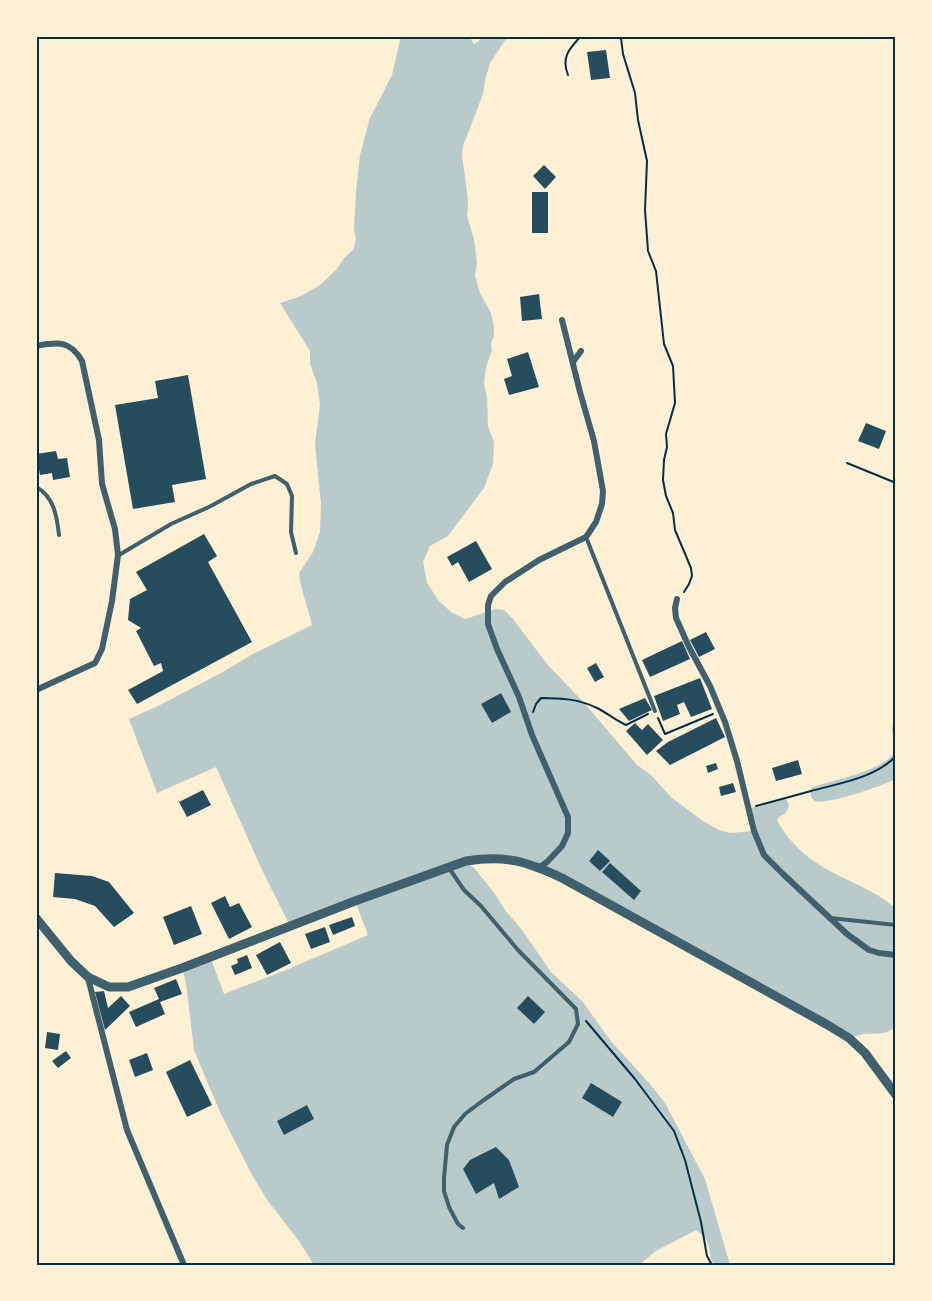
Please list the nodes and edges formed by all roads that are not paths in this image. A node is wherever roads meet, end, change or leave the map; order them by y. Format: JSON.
{"nodes":[{"id":1,"x":562,"y":320,"type":"dead end"},
{"id":2,"x":36,"y":346,"type":"edge"},
{"id":3,"x":581,"y":351,"type":"dead end"},
{"id":4,"x":573,"y":362,"type":"junction"},
{"id":5,"x":36,"y":487,"type":"edge"},
{"id":6,"x":59,"y":535,"type":"dead end"},
{"id":7,"x":586,"y":537,"type":"junction"},
{"id":8,"x":297,"y":553,"type":"dead end"},
{"id":9,"x":118,"y":555,"type":"junction"},
{"id":10,"x":678,"y":599,"type":"road end"},
{"id":11,"x":36,"y":690,"type":"edge"},
{"id":12,"x":655,"y":711,"type":"road end"},
{"id":13,"x":448,"y":867,"type":"junction"},
{"id":14,"x":540,"y":867,"type":"junction"},
{"id":15,"x":36,"y":918,"type":"edge"},
{"id":16,"x":829,"y":918,"type":"junction"},
{"id":17,"x":896,"y":925,"type":"edge"},
{"id":18,"x":896,"y":955,"type":"edge"},
{"id":19,"x":88,"y":977,"type":"junction"},
{"id":20,"x":896,"y":1095,"type":"edge"},
{"id":21,"x":463,"y":1228,"type":"dead end"},
{"id":22,"x":184,"y":1265,"type":"edge"}],
"edges":[{"from":1,"to":4,"type":"street"},
{"from":2,"to":9,"type":"street"},
{"from":3,"to":4,"type":"street"},
{"from":4,"to":7,"type":"street"},
{"from":5,"to":6,"type":"lane"},
{"from":7,"to":12,"type":"lane"},
{"from":7,"to":14,"type":"street"},
{"from":8,"to":9,"type":"lane"},
{"from":9,"to":11,"type":"street"},
{"from":10,"to":16,"type":"street"},
{"from":13,"to":14,"type":"street"},
{"from":13,"to":19,"type":"street"},
{"from":13,"to":21,"type":"lane"},
{"from":14,"to":20,"type":"street"},
{"from":15,"to":19,"type":"street"},
{"from":16,"to":17,"type":"lane"},
{"from":16,"to":18,"type":"street"},
{"from":19,"to":22,"type":"street"}]}
